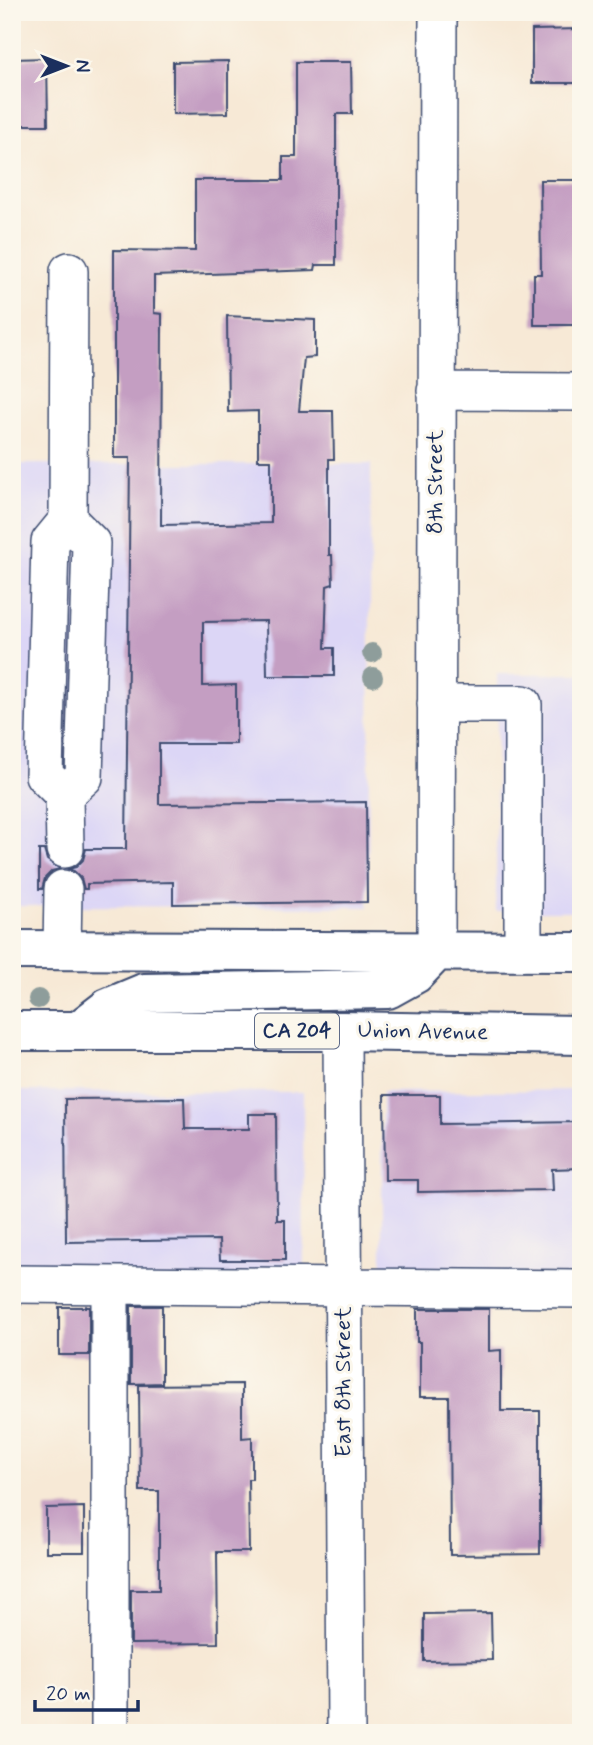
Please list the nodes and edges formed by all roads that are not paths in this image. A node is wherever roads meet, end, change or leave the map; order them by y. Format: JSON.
{"nodes":[{"id":1,"x":438,"y":12,"type":"edge"},
{"id":2,"x":69,"y":271,"type":"dead end"},
{"id":3,"x":436,"y":391,"type":"junction"},
{"id":4,"x":581,"y":391,"type":"edge"},
{"id":5,"x":436,"y":704,"type":"junction"},
{"id":6,"x":65,"y":849,"type":"dead end"},
{"id":7,"x":64,"y":889,"type":"dead end"},
{"id":8,"x":12,"y":950,"type":"edge"},
{"id":9,"x":62,"y":950,"type":"junction"},
{"id":10,"x":436,"y":952,"type":"junction"},
{"id":11,"x":523,"y":952,"type":"junction"},
{"id":12,"x":581,"y":952,"type":"edge"},
{"id":13,"x":12,"y":1031,"type":"edge"},
{"id":14,"x":78,"y":1031,"type":"junction"},
{"id":15,"x":342,"y":1031,"type":"junction"},
{"id":16,"x":581,"y":1035,"type":"edge"},
{"id":17,"x":12,"y":1283,"type":"edge"},
{"id":18,"x":110,"y":1285,"type":"junction"},
{"id":19,"x":343,"y":1287,"type":"junction"},
{"id":20,"x":581,"y":1289,"type":"edge"},
{"id":21,"x":110,"y":1733,"type":"edge"},
{"id":22,"x":346,"y":1733,"type":"edge"}],
"edges":[{"from":1,"to":3,"type":"street","name":"8th Street"},
{"from":2,"to":6,"type":"street"},
{"from":3,"to":4,"type":"street"},
{"from":3,"to":5,"type":"street","name":"8th Street"},
{"from":5,"to":10,"type":"street","name":"8th Street"},
{"from":5,"to":11,"type":"street"},
{"from":7,"to":9,"type":"street"},
{"from":8,"to":9,"type":"highway"},
{"from":9,"to":10,"type":"highway"},
{"from":10,"to":11,"type":"highway"},
{"from":10,"to":14,"type":"highway"},
{"from":11,"to":12,"type":"highway"},
{"from":13,"to":14,"type":"highway","name":"Union Avenue","number":"CA 204"},
{"from":14,"to":15,"type":"highway","name":"Union Avenue","number":"CA 204"},
{"from":15,"to":16,"type":"highway","name":"Union Avenue","number":"CA 204"},
{"from":15,"to":19,"type":"street","name":"East 8th Street"},
{"from":17,"to":18,"type":"street"},
{"from":18,"to":19,"type":"street"},
{"from":18,"to":21,"type":"street"},
{"from":19,"to":20,"type":"street"},
{"from":19,"to":22,"type":"street","name":"East 8th Street"}]}
